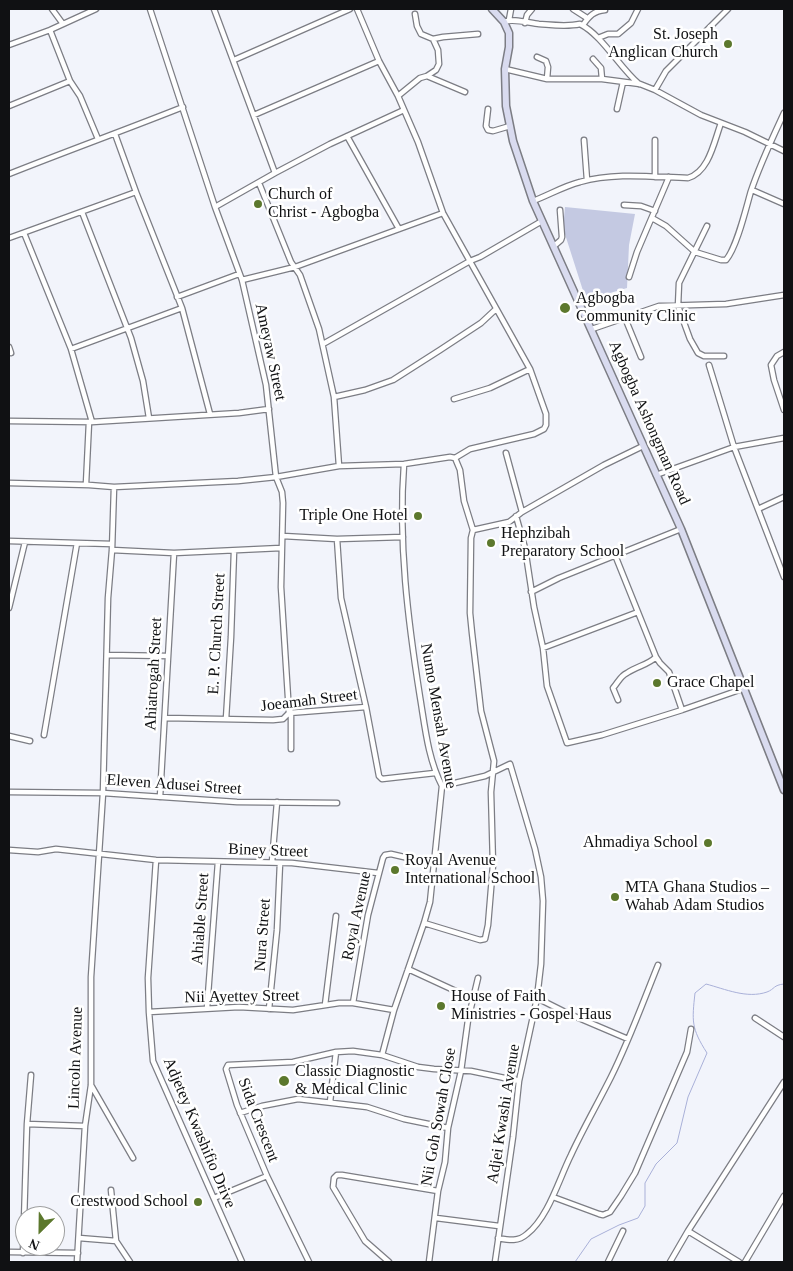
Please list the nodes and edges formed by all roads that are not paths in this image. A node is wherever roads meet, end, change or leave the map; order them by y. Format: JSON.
{"nodes":[{"id":1,"x":52,"y":9,"type":"edge"},
{"id":2,"x":96,"y":9,"type":"edge"},
{"id":3,"x":150,"y":9,"type":"edge"},
{"id":4,"x":214,"y":9,"type":"edge"},
{"id":5,"x":350,"y":9,"type":"edge"},
{"id":6,"x":357,"y":9,"type":"edge"},
{"id":7,"x":492,"y":9,"type":"edge"},
{"id":8,"x":510,"y":9,"type":"edge"},
{"id":9,"x":532,"y":9,"type":"edge"},
{"id":10,"x":573,"y":9,"type":"edge"},
{"id":11,"x":638,"y":9,"type":"edge"},
{"id":12,"x":728,"y":9,"type":"edge"},
{"id":13,"x":605,"y":10,"type":"dead end"},
{"id":14,"x":415,"y":14,"type":"dead end"},
{"id":15,"x":587,"y":18,"type":"junction"},
{"id":16,"x":506,"y":21,"type":"junction"},
{"id":17,"x":525,"y":23,"type":"junction"},
{"id":18,"x":63,"y":24,"type":"junction"},
{"id":19,"x":583,"y":26,"type":"junction"},
{"id":20,"x":50,"y":30,"type":"junction"},
{"id":21,"x":478,"y":34,"type":"dead end"},
{"id":22,"x":598,"y":38,"type":"junction"},
{"id":23,"x":433,"y":40,"type":"junction"},
{"id":24,"x":9,"y":45,"type":"edge"},
{"id":25,"x":537,"y":57,"type":"dead end"},
{"id":26,"x":593,"y":59,"type":"dead end"},
{"id":27,"x":234,"y":60,"type":"junction"},
{"id":28,"x":379,"y":61,"type":"junction"},
{"id":29,"x":506,"y":69,"type":"junction"},
{"id":30,"x":427,"y":76,"type":"junction"},
{"id":31,"x":547,"y":79,"type":"junction"},
{"id":32,"x":602,"y":79,"type":"junction"},
{"id":33,"x":70,"y":81,"type":"junction"},
{"id":34,"x":623,"y":82,"type":"junction"},
{"id":35,"x":640,"y":84,"type":"junction"},
{"id":36,"x":655,"y":90,"type":"junction"},
{"id":37,"x":465,"y":92,"type":"dead end"},
{"id":38,"x":398,"y":96,"type":"junction"},
{"id":39,"x":9,"y":106,"type":"edge"},
{"id":40,"x":183,"y":107,"type":"junction"},
{"id":41,"x":488,"y":109,"type":"dead end"},
{"id":42,"x":617,"y":109,"type":"dead end"},
{"id":43,"x":404,"y":110,"type":"junction"},
{"id":44,"x":784,"y":113,"type":"edge"},
{"id":45,"x":254,"y":115,"type":"junction"},
{"id":46,"x":722,"y":123,"type":"junction"},
{"id":47,"x":510,"y":126,"type":"junction"},
{"id":48,"x":115,"y":134,"type":"junction"},
{"id":49,"x":347,"y":136,"type":"junction"},
{"id":50,"x":98,"y":139,"type":"junction"},
{"id":51,"x":584,"y":140,"type":"dead end"},
{"id":52,"x":655,"y":140,"type":"dead end"},
{"id":53,"x":769,"y":143,"type":"junction"},
{"id":54,"x":784,"y":151,"type":"edge"},
{"id":55,"x":275,"y":173,"type":"junction"},
{"id":56,"x":9,"y":174,"type":"edge"},
{"id":57,"x":655,"y":176,"type":"junction"},
{"id":58,"x":669,"y":177,"type":"junction"},
{"id":59,"x":587,"y":180,"type":"junction"},
{"id":60,"x":259,"y":183,"type":"junction"},
{"id":61,"x":752,"y":190,"type":"junction"},
{"id":62,"x":136,"y":192,"type":"junction"},
{"id":63,"x":534,"y":201,"type":"junction"},
{"id":64,"x":784,"y":204,"type":"edge"},
{"id":65,"x":624,"y":205,"type":"dead end"},
{"id":66,"x":215,"y":207,"type":"junction"},
{"id":67,"x":560,"y":210,"type":"dead end"},
{"id":68,"x":655,"y":211,"type":"junction"},
{"id":69,"x":82,"y":212,"type":"junction"},
{"id":70,"x":443,"y":213,"type":"junction"},
{"id":71,"x":652,"y":218,"type":"junction"},
{"id":72,"x":542,"y":221,"type":"junction"},
{"id":73,"x":707,"y":226,"type":"dead end"},
{"id":74,"x":399,"y":230,"type":"junction"},
{"id":75,"x":24,"y":233,"type":"junction"},
{"id":76,"x":9,"y":238,"type":"edge"},
{"id":77,"x":554,"y":246,"type":"junction"},
{"id":78,"x":695,"y":252,"type":"junction"},
{"id":79,"x":470,"y":261,"type":"junction"},
{"id":80,"x":294,"y":267,"type":"junction"},
{"id":81,"x":239,"y":274,"type":"junction"},
{"id":82,"x":629,"y":277,"type":"dead end"},
{"id":83,"x":242,"y":280,"type":"junction"},
{"id":84,"x":784,"y":294,"type":"edge"},
{"id":85,"x":177,"y":297,"type":"junction"},
{"id":86,"x":678,"y":306,"type":"junction"},
{"id":87,"x":182,"y":308,"type":"junction"},
{"id":88,"x":496,"y":309,"type":"junction"},
{"id":89,"x":625,"y":318,"type":"junction"},
{"id":90,"x":127,"y":328,"type":"junction"},
{"id":91,"x":592,"y":329,"type":"junction"},
{"id":92,"x":324,"y":344,"type":"junction"},
{"id":93,"x":9,"y":347,"type":"edge"},
{"id":94,"x":71,"y":349,"type":"junction"},
{"id":95,"x":784,"y":352,"type":"edge"},
{"id":96,"x":11,"y":353,"type":"dead end"},
{"id":97,"x":724,"y":356,"type":"dead end"},
{"id":98,"x":641,"y":357,"type":"dead end"},
{"id":99,"x":709,"y":365,"type":"dead end"},
{"id":100,"x":530,"y":369,"type":"junction"},
{"id":101,"x":334,"y":397,"type":"junction"},
{"id":102,"x":454,"y":399,"type":"dead end"},
{"id":103,"x":269,"y":409,"type":"junction"},
{"id":104,"x":784,"y":410,"type":"edge"},
{"id":105,"x":210,"y":414,"type":"junction"},
{"id":106,"x":149,"y":418,"type":"junction"},
{"id":107,"x":9,"y":421,"type":"edge"},
{"id":108,"x":91,"y":422,"type":"junction"},
{"id":109,"x":784,"y":438,"type":"edge"},
{"id":110,"x":643,"y":446,"type":"junction"},
{"id":111,"x":734,"y":447,"type":"junction"},
{"id":112,"x":506,"y":453,"type":"dead end"},
{"id":113,"x":455,"y":458,"type":"junction"},
{"id":114,"x":404,"y":464,"type":"junction"},
{"id":115,"x":339,"y":466,"type":"junction"},
{"id":116,"x":656,"y":475,"type":"junction"},
{"id":117,"x":276,"y":477,"type":"junction"},
{"id":118,"x":9,"y":483,"type":"edge"},
{"id":119,"x":86,"y":484,"type":"junction"},
{"id":120,"x":114,"y":487,"type":"junction"},
{"id":121,"x":784,"y":497,"type":"edge"},
{"id":122,"x":758,"y":509,"type":"junction"},
{"id":123,"x":522,"y":512,"type":"junction"},
{"id":124,"x":516,"y":516,"type":"junction"},
{"id":125,"x":681,"y":529,"type":"junction"},
{"id":126,"x":473,"y":530,"type":"junction"},
{"id":127,"x":283,"y":536,"type":"junction"},
{"id":128,"x":403,"y":537,"type":"junction"},
{"id":129,"x":337,"y":539,"type":"junction"},
{"id":130,"x":9,"y":541,"type":"edge"},
{"id":131,"x":25,"y":542,"type":"junction"},
{"id":132,"x":78,"y":543,"type":"junction"},
{"id":133,"x":112,"y":544,"type":"junction"},
{"id":134,"x":281,"y":548,"type":"junction"},
{"id":135,"x":112,"y":550,"type":"junction"},
{"id":136,"x":234,"y":551,"type":"junction"},
{"id":137,"x":174,"y":553,"type":"junction"},
{"id":138,"x":615,"y":556,"type":"junction"},
{"id":139,"x":782,"y":560,"type":"edge"},
{"id":140,"x":784,"y":577,"type":"edge"},
{"id":141,"x":531,"y":592,"type":"junction"},
{"id":142,"x":9,"y":608,"type":"edge"},
{"id":143,"x":638,"y":612,"type":"junction"},
{"id":144,"x":543,"y":648,"type":"junction"},
{"id":145,"x":107,"y":655,"type":"junction"},
{"id":146,"x":168,"y":656,"type":"junction"},
{"id":147,"x":656,"y":657,"type":"junction"},
{"id":148,"x":745,"y":688,"type":"junction"},
{"id":149,"x":618,"y":700,"type":"dead end"},
{"id":150,"x":366,"y":707,"type":"junction"},
{"id":151,"x":682,"y":710,"type":"junction"},
{"id":152,"x":290,"y":713,"type":"junction"},
{"id":153,"x":165,"y":718,"type":"junction"},
{"id":154,"x":226,"y":719,"type":"junction"},
{"id":155,"x":44,"y":735,"type":"dead end"},
{"id":156,"x":9,"y":736,"type":"edge"},
{"id":157,"x":30,"y":741,"type":"dead end"},
{"id":158,"x":291,"y":749,"type":"dead end"},
{"id":159,"x":492,"y":771,"type":"junction"},
{"id":160,"x":435,"y":773,"type":"junction"},
{"id":161,"x":442,"y":786,"type":"junction"},
{"id":162,"x":784,"y":790,"type":"edge"},
{"id":163,"x":9,"y":792,"type":"edge"},
{"id":164,"x":103,"y":793,"type":"junction"},
{"id":165,"x":160,"y":797,"type":"junction"},
{"id":166,"x":277,"y":802,"type":"junction"},
{"id":167,"x":337,"y":803,"type":"dead end"},
{"id":168,"x":9,"y":850,"type":"edge"},
{"id":169,"x":99,"y":854,"type":"junction"},
{"id":170,"x":156,"y":860,"type":"junction"},
{"id":171,"x":218,"y":862,"type":"junction"},
{"id":172,"x":272,"y":862,"type":"junction"},
{"id":173,"x":280,"y":863,"type":"junction"},
{"id":174,"x":434,"y":864,"type":"junction"},
{"id":175,"x":378,"y":873,"type":"junction"},
{"id":176,"x":336,"y":916,"type":"dead end"},
{"id":177,"x":424,"y":923,"type":"junction"},
{"id":178,"x":658,"y":965,"type":"dead end"},
{"id":179,"x":408,"y":969,"type":"junction"},
{"id":180,"x":478,"y":978,"type":"dead end"},
{"id":181,"x":537,"y":998,"type":"junction"},
{"id":182,"x":473,"y":999,"type":"junction"},
{"id":183,"x":353,"y":1003,"type":"junction"},
{"id":184,"x":325,"y":1005,"type":"junction"},
{"id":185,"x":208,"y":1008,"type":"junction"},
{"id":186,"x":269,"y":1009,"type":"junction"},
{"id":187,"x":394,"y":1010,"type":"junction"},
{"id":188,"x":149,"y":1012,"type":"junction"},
{"id":189,"x":755,"y":1018,"type":"dead end"},
{"id":190,"x":691,"y":1029,"type":"dead end"},
{"id":191,"x":784,"y":1037,"type":"edge"},
{"id":192,"x":628,"y":1039,"type":"junction"},
{"id":193,"x":336,"y":1052,"type":"junction"},
{"id":194,"x":382,"y":1055,"type":"junction"},
{"id":195,"x":461,"y":1071,"type":"junction"},
{"id":196,"x":31,"y":1074,"type":"dead end"},
{"id":197,"x":519,"y":1081,"type":"junction"},
{"id":198,"x":784,"y":1082,"type":"edge"},
{"id":199,"x":91,"y":1085,"type":"junction"},
{"id":200,"x":330,"y":1102,"type":"junction"},
{"id":201,"x":240,"y":1113,"type":"junction"},
{"id":202,"x":27,"y":1124,"type":"junction"},
{"id":203,"x":85,"y":1126,"type":"junction"},
{"id":204,"x":448,"y":1128,"type":"junction"},
{"id":205,"x":133,"y":1158,"type":"dead end"},
{"id":206,"x":267,"y":1176,"type":"junction"},
{"id":207,"x":111,"y":1190,"type":"dead end"},
{"id":208,"x":438,"y":1191,"type":"junction"},
{"id":209,"x":784,"y":1196,"type":"edge"},
{"id":210,"x":553,"y":1197,"type":"junction"},
{"id":211,"x":214,"y":1198,"type":"junction"},
{"id":212,"x":24,"y":1206,"type":"edge"},
{"id":213,"x":436,"y":1218,"type":"junction"},
{"id":214,"x":499,"y":1226,"type":"junction"},
{"id":215,"x":623,"y":1231,"type":"dead end"},
{"id":216,"x":688,"y":1231,"type":"junction"},
{"id":217,"x":79,"y":1238,"type":"junction"},
{"id":218,"x":498,"y":1238,"type":"junction"},
{"id":219,"x":116,"y":1241,"type":"junction"},
{"id":220,"x":65,"y":1253,"type":"edge"},
{"id":221,"x":78,"y":1253,"type":"junction"},
{"id":222,"x":77,"y":1262,"type":"edge"},
{"id":223,"x":130,"y":1262,"type":"edge"},
{"id":224,"x":242,"y":1262,"type":"edge"},
{"id":225,"x":309,"y":1262,"type":"edge"},
{"id":226,"x":389,"y":1262,"type":"edge"},
{"id":227,"x":429,"y":1262,"type":"edge"},
{"id":228,"x":495,"y":1262,"type":"edge"},
{"id":229,"x":608,"y":1262,"type":"edge"},
{"id":230,"x":614,"y":1262,"type":"edge"},
{"id":231,"x":670,"y":1262,"type":"edge"},
{"id":232,"x":739,"y":1262,"type":"edge"},
{"id":233,"x":745,"y":1262,"type":"edge"}],
"edges":[{"from":1,"to":18,"type":"street"},
{"from":2,"to":18,"type":"street"},
{"from":3,"to":40,"type":"street","name":"Ameyaw Street"},
{"from":4,"to":27,"type":"street"},
{"from":5,"to":27,"type":"street"},
{"from":6,"to":28,"type":"street"},
{"from":7,"to":16,"type":"street"},
{"from":8,"to":16,"type":"street"},
{"from":9,"to":17,"type":"street"},
{"from":10,"to":15,"type":"street"},
{"from":11,"to":22,"type":"street"},
{"from":12,"to":36,"type":"street"},
{"from":13,"to":15,"type":"street"},
{"from":14,"to":23,"type":"street"},
{"from":15,"to":19,"type":"street"},
{"from":16,"to":17,"type":"street"},
{"from":16,"to":29,"type":"street","name":"Agbogba Ashongman Road"},
{"from":17,"to":19,"type":"street"},
{"from":18,"to":20,"type":"street"},
{"from":19,"to":22,"type":"street"},
{"from":20,"to":24,"type":"street"},
{"from":20,"to":33,"type":"street"},
{"from":21,"to":23,"type":"street"},
{"from":22,"to":35,"type":"street"},
{"from":23,"to":30,"type":"street"},
{"from":25,"to":31,"type":"street"},
{"from":26,"to":32,"type":"street"},
{"from":27,"to":45,"type":"street"},
{"from":28,"to":38,"type":"street"},
{"from":28,"to":45,"type":"street"},
{"from":29,"to":31,"type":"street"},
{"from":29,"to":47,"type":"street","name":"Agbogba Ashongman Road"},
{"from":30,"to":37,"type":"street"},
{"from":30,"to":38,"type":"street"},
{"from":31,"to":32,"type":"street"},
{"from":32,"to":34,"type":"street"},
{"from":33,"to":39,"type":"street"},
{"from":33,"to":50,"type":"street"},
{"from":34,"to":35,"type":"street"},
{"from":34,"to":42,"type":"street"},
{"from":35,"to":36,"type":"street"},
{"from":36,"to":46,"type":"street"},
{"from":38,"to":43,"type":"street"},
{"from":40,"to":48,"type":"street"},
{"from":40,"to":66,"type":"street","name":"Ameyaw Street"},
{"from":41,"to":47,"type":"street"},
{"from":43,"to":49,"type":"street"},
{"from":43,"to":70,"type":"street"},
{"from":44,"to":53,"type":"street"},
{"from":45,"to":55,"type":"street"},
{"from":46,"to":53,"type":"street"},
{"from":46,"to":58,"type":"street"},
{"from":47,"to":63,"type":"street","name":"Agbogba Ashongman Road"},
{"from":48,"to":50,"type":"street"},
{"from":48,"to":62,"type":"street"},
{"from":49,"to":55,"type":"street"},
{"from":49,"to":74,"type":"street"},
{"from":50,"to":56,"type":"street"},
{"from":51,"to":59,"type":"street"},
{"from":52,"to":57,"type":"street"},
{"from":53,"to":54,"type":"street"},
{"from":53,"to":61,"type":"street"},
{"from":55,"to":60,"type":"street"},
{"from":57,"to":58,"type":"street"},
{"from":57,"to":59,"type":"street"},
{"from":58,"to":68,"type":"street"},
{"from":59,"to":63,"type":"street"},
{"from":60,"to":66,"type":"street"},
{"from":60,"to":80,"type":"street"},
{"from":61,"to":64,"type":"street"},
{"from":61,"to":78,"type":"street"},
{"from":62,"to":69,"type":"street"},
{"from":62,"to":85,"type":"street"},
{"from":63,"to":72,"type":"street","name":"Agbogba Ashongman Road"},
{"from":65,"to":68,"type":"street"},
{"from":66,"to":81,"type":"street","name":"Ameyaw Street"},
{"from":67,"to":77,"type":"street"},
{"from":68,"to":71,"type":"street"},
{"from":69,"to":75,"type":"street"},
{"from":69,"to":90,"type":"street"},
{"from":70,"to":74,"type":"street"},
{"from":70,"to":79,"type":"street"},
{"from":71,"to":78,"type":"street"},
{"from":71,"to":82,"type":"street"},
{"from":72,"to":77,"type":"street","name":"Agbogba Ashongman Road"},
{"from":72,"to":79,"type":"street"},
{"from":73,"to":78,"type":"street"},
{"from":74,"to":80,"type":"street"},
{"from":75,"to":76,"type":"street"},
{"from":75,"to":94,"type":"street"},
{"from":77,"to":91,"type":"street","name":"Agbogba Ashongman Road"},
{"from":78,"to":86,"type":"street"},
{"from":79,"to":88,"type":"street"},
{"from":79,"to":92,"type":"street"},
{"from":80,"to":83,"type":"street"},
{"from":80,"to":92,"type":"street"},
{"from":81,"to":83,"type":"street","name":"Ameyaw Street"},
{"from":81,"to":85,"type":"street"},
{"from":83,"to":103,"type":"street","name":"Ameyaw Street"},
{"from":84,"to":86,"type":"street"},
{"from":85,"to":87,"type":"street"},
{"from":86,"to":89,"type":"street"},
{"from":86,"to":97,"type":"street"},
{"from":87,"to":90,"type":"street"},
{"from":87,"to":105,"type":"street"},
{"from":88,"to":100,"type":"street"},
{"from":88,"to":101,"type":"street"},
{"from":89,"to":91,"type":"street"},
{"from":89,"to":98,"type":"street"},
{"from":90,"to":94,"type":"street"},
{"from":90,"to":106,"type":"street"},
{"from":91,"to":110,"type":"street","name":"Agbogba Ashongman Road"},
{"from":92,"to":101,"type":"street"},
{"from":93,"to":96,"type":"street"},
{"from":94,"to":108,"type":"street"},
{"from":95,"to":104,"type":"street"},
{"from":99,"to":111,"type":"street"},
{"from":100,"to":102,"type":"street"},
{"from":100,"to":113,"type":"street"},
{"from":101,"to":115,"type":"street"},
{"from":103,"to":105,"type":"street"},
{"from":103,"to":117,"type":"street","name":"Ameyaw Street"},
{"from":105,"to":106,"type":"street"},
{"from":106,"to":108,"type":"street"},
{"from":107,"to":108,"type":"street"},
{"from":108,"to":119,"type":"street"},
{"from":109,"to":111,"type":"street"},
{"from":110,"to":116,"type":"street","name":"Agbogba Ashongman Road"},
{"from":110,"to":123,"type":"street"},
{"from":111,"to":116,"type":"street"},
{"from":111,"to":122,"type":"street"},
{"from":112,"to":123,"type":"street"},
{"from":113,"to":114,"type":"street"},
{"from":113,"to":126,"type":"street"},
{"from":114,"to":115,"type":"street"},
{"from":114,"to":128,"type":"street","name":"Numo Mensah Avenue"},
{"from":115,"to":117,"type":"street"},
{"from":116,"to":125,"type":"street","name":"Agbogba Ashongman Road"},
{"from":117,"to":120,"type":"street"},
{"from":117,"to":127,"type":"street","name":"Ameyaw Street"},
{"from":118,"to":119,"type":"street"},
{"from":119,"to":120,"type":"street"},
{"from":120,"to":133,"type":"street","name":"Lincoln Avenue"},
{"from":121,"to":122,"type":"street"},
{"from":122,"to":139,"type":"street"},
{"from":123,"to":124,"type":"street"},
{"from":124,"to":126,"type":"street"},
{"from":124,"to":141,"type":"street"},
{"from":125,"to":138,"type":"street"},
{"from":125,"to":148,"type":"street","name":"Agbogba Ashongman Road"},
{"from":126,"to":159,"type":"street"},
{"from":127,"to":129,"type":"street"},
{"from":127,"to":134,"type":"street","name":"Ameyaw Street"},
{"from":128,"to":129,"type":"street"},
{"from":128,"to":160,"type":"street","name":"Numo Mensah Avenue"},
{"from":129,"to":150,"type":"street"},
{"from":130,"to":131,"type":"street"},
{"from":131,"to":132,"type":"street"},
{"from":131,"to":142,"type":"street"},
{"from":132,"to":133,"type":"street"},
{"from":132,"to":155,"type":"street"},
{"from":133,"to":135,"type":"street","name":"Lincoln Avenue"},
{"from":134,"to":136,"type":"street"},
{"from":134,"to":152,"type":"street","name":"Ameyaw Street"},
{"from":135,"to":137,"type":"street"},
{"from":135,"to":145,"type":"street","name":"Lincoln Avenue"},
{"from":136,"to":137,"type":"street"},
{"from":136,"to":154,"type":"street","name":"E. P. Church Street"},
{"from":137,"to":146,"type":"street","name":"Ahiatrogah Street"},
{"from":138,"to":141,"type":"street"},
{"from":138,"to":143,"type":"street"},
{"from":139,"to":140,"type":"street"},
{"from":141,"to":144,"type":"street"},
{"from":143,"to":144,"type":"street"},
{"from":143,"to":147,"type":"street"},
{"from":144,"to":151,"type":"street"},
{"from":145,"to":146,"type":"street"},
{"from":145,"to":164,"type":"street","name":"Lincoln Avenue"},
{"from":146,"to":153,"type":"street","name":"Ahiatrogah Street"},
{"from":147,"to":149,"type":"street"},
{"from":147,"to":151,"type":"street"},
{"from":148,"to":151,"type":"street"},
{"from":148,"to":162,"type":"street","name":"Agbogba Ashongman Road"},
{"from":150,"to":152,"type":"street","name":"Joeamah Street"},
{"from":150,"to":160,"type":"street"},
{"from":152,"to":154,"type":"street","name":"Joeamah Street"},
{"from":152,"to":158,"type":"street","name":"Ameyaw Street"},
{"from":153,"to":154,"type":"street","name":"Joeamah Street"},
{"from":153,"to":165,"type":"street","name":"Ahiatrogah Street"},
{"from":156,"to":157,"type":"street"},
{"from":159,"to":161,"type":"street"},
{"from":159,"to":177,"type":"street"},
{"from":159,"to":181,"type":"street","name":"Adjei Kwashi Avenue"},
{"from":160,"to":161,"type":"street","name":"Numo Mensah Avenue"},
{"from":161,"to":174,"type":"street","name":"Numo Mensah Avenue"},
{"from":163,"to":164,"type":"street","name":"Eleven Adusei Street"},
{"from":164,"to":165,"type":"street","name":"Eleven Adusei Street"},
{"from":164,"to":169,"type":"street","name":"Lincoln Avenue"},
{"from":165,"to":166,"type":"street","name":"Eleven Adusei Street"},
{"from":166,"to":167,"type":"street","name":"Eleven Adusei Street"},
{"from":166,"to":172,"type":"street"},
{"from":168,"to":169,"type":"street","name":"Biney Street"},
{"from":169,"to":170,"type":"street","name":"Biney Street"},
{"from":169,"to":199,"type":"street","name":"Lincoln Avenue"},
{"from":170,"to":171,"type":"street","name":"Biney Street"},
{"from":170,"to":188,"type":"street","name":"Adjetey Kwashifio Drive"},
{"from":171,"to":172,"type":"street","name":"Biney Street"},
{"from":171,"to":185,"type":"street","name":"Ahiable Street"},
{"from":172,"to":173,"type":"street","name":"Biney Street"},
{"from":173,"to":175,"type":"street","name":"Biney Street"},
{"from":173,"to":186,"type":"street","name":"Nura Street"},
{"from":174,"to":175,"type":"street","name":"Royal Avenue"},
{"from":174,"to":177,"type":"street","name":"Numo Mensah Avenue"},
{"from":175,"to":183,"type":"street","name":"Royal Avenue"},
{"from":176,"to":184,"type":"street"},
{"from":177,"to":179,"type":"street","name":"Numo Mensah Avenue"},
{"from":178,"to":192,"type":"street"},
{"from":179,"to":182,"type":"street"},
{"from":179,"to":187,"type":"street","name":"Numo Mensah Avenue"},
{"from":180,"to":182,"type":"street","name":"Nii Goh Sowah Close"},
{"from":181,"to":192,"type":"street"},
{"from":181,"to":197,"type":"street","name":"Adjei Kwashi Avenue"},
{"from":182,"to":195,"type":"street","name":"Nii Goh Sowah Close"},
{"from":183,"to":184,"type":"street","name":"Nii Ayettey Street"},
{"from":183,"to":187,"type":"street","name":"Nii Ayettey Street"},
{"from":184,"to":186,"type":"street","name":"Nii Ayettey Street"},
{"from":185,"to":186,"type":"street","name":"Nii Ayettey Street"},
{"from":185,"to":188,"type":"street","name":"Nii Ayettey Street"},
{"from":187,"to":194,"type":"street","name":"Numo Mensah Avenue"},
{"from":188,"to":211,"type":"street","name":"Adjetey Kwashifio Drive"},
{"from":189,"to":191,"type":"street"},
{"from":190,"to":210,"type":"street"},
{"from":192,"to":210,"type":"street"},
{"from":193,"to":194,"type":"street","name":"Sida Crescent"},
{"from":193,"to":200,"type":"street"},
{"from":193,"to":201,"type":"street","name":"Sida Crescent"},
{"from":194,"to":195,"type":"street","name":"Sida Crescent"},
{"from":195,"to":197,"type":"street","name":"Sida Crescent"},
{"from":195,"to":204,"type":"street","name":"Nii Goh Sowah Close"},
{"from":196,"to":202,"type":"street"},
{"from":197,"to":214,"type":"street","name":"Adjei Kwashi Avenue"},
{"from":198,"to":216,"type":"street"},
{"from":199,"to":203,"type":"street","name":"Lincoln Avenue"},
{"from":199,"to":205,"type":"street"},
{"from":200,"to":201,"type":"street"},
{"from":200,"to":204,"type":"street"},
{"from":201,"to":206,"type":"street","name":"Sida Crescent"},
{"from":202,"to":203,"type":"street"},
{"from":202,"to":212,"type":"street"},
{"from":203,"to":217,"type":"street","name":"Lincoln Avenue"},
{"from":204,"to":208,"type":"street","name":"Nii Goh Sowah Close"},
{"from":206,"to":211,"type":"street"},
{"from":206,"to":225,"type":"street","name":"Sida Crescent"},
{"from":207,"to":219,"type":"street"},
{"from":208,"to":213,"type":"street","name":"Nii Goh Sowah Close"},
{"from":208,"to":226,"type":"street"},
{"from":209,"to":233,"type":"street"},
{"from":210,"to":218,"type":"street"},
{"from":211,"to":224,"type":"street","name":"Adjetey Kwashifio Drive"},
{"from":213,"to":214,"type":"street"},
{"from":213,"to":227,"type":"street","name":"Nii Goh Sowah Close"},
{"from":214,"to":218,"type":"street","name":"Adjei Kwashi Avenue"},
{"from":215,"to":229,"type":"street"},
{"from":216,"to":231,"type":"street"},
{"from":216,"to":232,"type":"street"},
{"from":217,"to":219,"type":"street"},
{"from":217,"to":221,"type":"street","name":"Lincoln Avenue"},
{"from":218,"to":228,"type":"street","name":"Adjei Kwashi Avenue"},
{"from":219,"to":223,"type":"street"},
{"from":220,"to":221,"type":"street"},
{"from":221,"to":222,"type":"street","name":"Lincoln Avenue"},
{"from":229,"to":230,"type":"street"}]}
